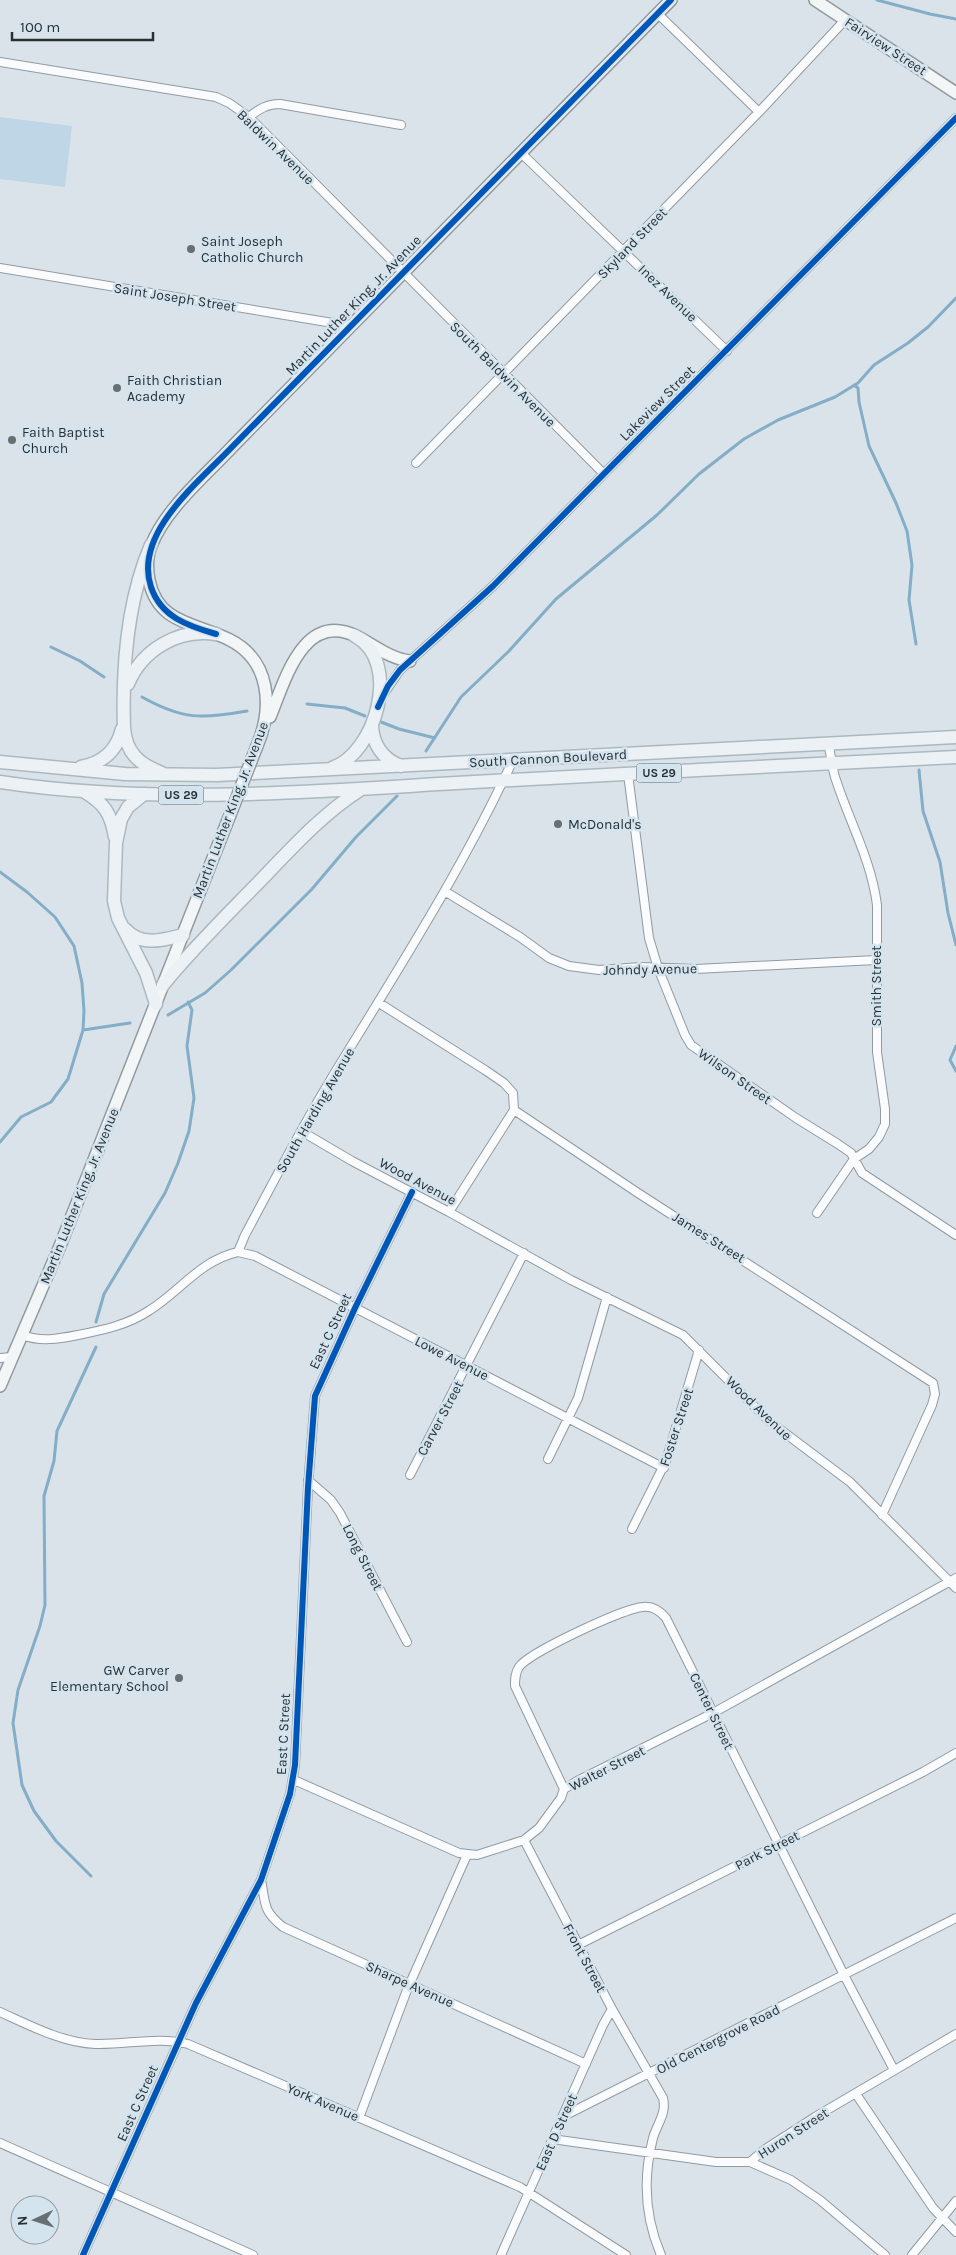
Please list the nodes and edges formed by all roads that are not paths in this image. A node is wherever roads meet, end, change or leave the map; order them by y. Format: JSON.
{"nodes":[{"id":1,"x":671,"y":0,"type":"edge"},
{"id":2,"x":814,"y":0,"type":"edge"},
{"id":3,"x":658,"y":14,"type":"junction"},
{"id":4,"x":845,"y":20,"type":"junction"},
{"id":5,"x":0,"y":62,"type":"edge"},
{"id":6,"x":956,"y":93,"type":"edge"},
{"id":7,"x":759,"y":112,"type":"junction"},
{"id":8,"x":249,"y":117,"type":"junction"},
{"id":9,"x":956,"y":118,"type":"edge"},
{"id":10,"x":401,"y":125,"type":"dead end"},
{"id":11,"x":521,"y":153,"type":"junction"},
{"id":12,"x":624,"y":251,"type":"junction"},
{"id":13,"x":0,"y":268,"type":"edge"},
{"id":14,"x":403,"y":273,"type":"junction"},
{"id":15,"x":351,"y":326,"type":"junction"},
{"id":16,"x":727,"y":351,"type":"junction"},
{"id":17,"x":503,"y":374,"type":"junction"},
{"id":18,"x":416,"y":463,"type":"dead end"},
{"id":19,"x":604,"y":474,"type":"junction"},
{"id":20,"x":151,"y":545,"type":"junction"},
{"id":21,"x":216,"y":634,"type":"junction"},
{"id":22,"x":355,"y":636,"type":"junction"},
{"id":23,"x":410,"y":661,"type":"junction"},
{"id":24,"x":125,"y":696,"type":"junction"},
{"id":25,"x":378,"y":707,"type":"junction"},
{"id":26,"x":124,"y":719,"type":"junction"},
{"id":27,"x":372,"y":721,"type":"junction"},
{"id":28,"x":956,"y":738,"type":"edge"},
{"id":29,"x":259,"y":742,"type":"junction"},
{"id":30,"x":828,"y":744,"type":"junction"},
{"id":31,"x":956,"y":757,"type":"edge"},
{"id":32,"x":513,"y":760,"type":"junction"},
{"id":33,"x":0,"y":762,"type":"edge"},
{"id":34,"x":833,"y":763,"type":"junction"},
{"id":35,"x":403,"y":766,"type":"junction"},
{"id":36,"x":61,"y":768,"type":"junction"},
{"id":37,"x":318,"y":771,"type":"junction"},
{"id":38,"x":628,"y":774,"type":"junction"},
{"id":39,"x":171,"y":775,"type":"junction"},
{"id":40,"x":504,"y":781,"type":"junction"},
{"id":41,"x":0,"y":782,"type":"edge"},
{"id":42,"x":362,"y":789,"type":"junction"},
{"id":43,"x":83,"y":790,"type":"junction"},
{"id":44,"x":144,"y":794,"type":"junction"},
{"id":45,"x":116,"y":843,"type":"junction"},
{"id":46,"x":446,"y":892,"type":"junction"},
{"id":47,"x":122,"y":925,"type":"junction"},
{"id":48,"x":183,"y":935,"type":"junction"},
{"id":49,"x":876,"y":960,"type":"junction"},
{"id":50,"x":658,"y":968,"type":"junction"},
{"id":51,"x":163,"y":985,"type":"junction"},
{"id":52,"x":379,"y":1003,"type":"junction"},
{"id":53,"x":156,"y":1004,"type":"junction"},
{"id":54,"x":514,"y":1110,"type":"junction"},
{"id":55,"x":301,"y":1131,"type":"junction"},
{"id":56,"x":854,"y":1159,"type":"junction"},
{"id":57,"x":412,"y":1192,"type":"junction"},
{"id":58,"x":449,"y":1212,"type":"junction"},
{"id":59,"x":818,"y":1212,"type":"dead end"},
{"id":60,"x":956,"y":1235,"type":"edge"},
{"id":61,"x":238,"y":1252,"type":"junction"},
{"id":62,"x":524,"y":1253,"type":"junction"},
{"id":63,"x":607,"y":1297,"type":"junction"},
{"id":64,"x":355,"y":1308,"type":"junction"},
{"id":65,"x":22,"y":1335,"type":"junction"},
{"id":66,"x":700,"y":1350,"type":"junction"},
{"id":67,"x":12,"y":1357,"type":"junction"},
{"id":68,"x":0,"y":1358,"type":"edge"},
{"id":69,"x":467,"y":1365,"type":"junction"},
{"id":70,"x":0,"y":1386,"type":"edge"},
{"id":71,"x":568,"y":1419,"type":"junction"},
{"id":72,"x":548,"y":1459,"type":"dead end"},
{"id":73,"x":664,"y":1468,"type":"junction"},
{"id":74,"x":410,"y":1475,"type":"dead end"},
{"id":75,"x":308,"y":1480,"type":"junction"},
{"id":76,"x":882,"y":1515,"type":"junction"},
{"id":77,"x":632,"y":1529,"type":"dead end"},
{"id":78,"x":954,"y":1583,"type":"edge"},
{"id":79,"x":407,"y":1642,"type":"dead end"},
{"id":80,"x":713,"y":1713,"type":"junction"},
{"id":81,"x":956,"y":1753,"type":"edge"},
{"id":82,"x":294,"y":1780,"type":"junction"},
{"id":83,"x":564,"y":1789,"type":"junction"},
{"id":84,"x":524,"y":1840,"type":"junction"},
{"id":85,"x":779,"y":1844,"type":"junction"},
{"id":86,"x":467,"y":1855,"type":"junction"},
{"id":87,"x":261,"y":1880,"type":"junction"},
{"id":88,"x":956,"y":1918,"type":"edge"},
{"id":89,"x":578,"y":1945,"type":"junction"},
{"id":90,"x":844,"y":1974,"type":"junction"},
{"id":91,"x":410,"y":1984,"type":"junction"},
{"id":92,"x":612,"y":2009,"type":"junction"},
{"id":93,"x":0,"y":2012,"type":"edge"},
{"id":94,"x":956,"y":2034,"type":"edge"},
{"id":95,"x":178,"y":2041,"type":"junction"},
{"id":96,"x":586,"y":2064,"type":"junction"},
{"id":97,"x":894,"y":2070,"type":"junction"},
{"id":98,"x":649,"y":2073,"type":"junction"},
{"id":99,"x":856,"y":2094,"type":"junction"},
{"id":100,"x":562,"y":2117,"type":"junction"},
{"id":101,"x":360,"y":2118,"type":"junction"},
{"id":102,"x":552,"y":2139,"type":"junction"},
{"id":103,"x":0,"y":2143,"type":"edge"},
{"id":104,"x":649,"y":2154,"type":"junction"},
{"id":105,"x":750,"y":2162,"type":"junction"},
{"id":106,"x":111,"y":2192,"type":"junction"},
{"id":107,"x":529,"y":2192,"type":"junction"},
{"id":108,"x":956,"y":2201,"type":"edge"},
{"id":109,"x":942,"y":2218,"type":"junction"},
{"id":110,"x":956,"y":2232,"type":"edge"},
{"id":111,"x":83,"y":2255,"type":"edge"},
{"id":112,"x":254,"y":2255,"type":"edge"},
{"id":113,"x":501,"y":2255,"type":"edge"},
{"id":114,"x":626,"y":2255,"type":"edge"},
{"id":115,"x":661,"y":2255,"type":"edge"},
{"id":116,"x":885,"y":2255,"type":"edge"},
{"id":117,"x":912,"y":2255,"type":"edge"}],
"edges":[{"from":1,"to":3,"type":"street","name":"Martin Luther King, Jr. Avenue"},
{"from":2,"to":4,"type":"street","name":"Fairview Street"},
{"from":3,"to":7,"type":"street"},
{"from":3,"to":11,"type":"street","name":"Martin Luther King, Jr. Avenue"},
{"from":4,"to":6,"type":"street","name":"Fairview Street"},
{"from":4,"to":7,"type":"street","name":"Skyland Street"},
{"from":5,"to":8,"type":"street","name":"Baldwin Avenue"},
{"from":7,"to":12,"type":"street","name":"Skyland Street"},
{"from":8,"to":10,"type":"street"},
{"from":8,"to":14,"type":"street","name":"Baldwin Avenue"},
{"from":9,"to":16,"type":"street","name":"Lakeview Street"},
{"from":11,"to":12,"type":"street","name":"Inez Avenue"},
{"from":11,"to":14,"type":"street","name":"Martin Luther King, Jr. Avenue"},
{"from":12,"to":16,"type":"street","name":"Inez Avenue"},
{"from":12,"to":17,"type":"street","name":"Skyland Street"},
{"from":13,"to":15,"type":"street","name":"Saint Joseph Street"},
{"from":14,"to":15,"type":"street","name":"Martin Luther King, Jr. Avenue"},
{"from":14,"to":17,"type":"street","name":"South Baldwin Avenue"},
{"from":15,"to":20,"type":"street","name":"Martin Luther King, Jr. Avenue"},
{"from":16,"to":19,"type":"street","name":"Lakeview Street"},
{"from":17,"to":18,"type":"street","name":"Skyland Street"},
{"from":17,"to":19,"type":"street","name":"South Baldwin Avenue"},
{"from":19,"to":23,"type":"street","name":"Lakeview Street"},
{"from":20,"to":21,"type":"street","name":"Martin Luther King, Jr. Avenue"},
{"from":20,"to":24,"type":"main road"},
{"from":21,"to":24,"type":"main road"},
{"from":21,"to":29,"type":"street","name":"Martin Luther King, Jr. Avenue"},
{"from":22,"to":23,"type":"street"},
{"from":22,"to":25,"type":"main road"},
{"from":22,"to":29,"type":"street"},
{"from":23,"to":25,"type":"street","name":"Lakeview Street"},
{"from":24,"to":26,"type":"main road"},
{"from":25,"to":27,"type":"main road"},
{"from":26,"to":36,"type":"main road"},
{"from":26,"to":39,"type":"main road"},
{"from":27,"to":35,"type":"main road"},
{"from":27,"to":37,"type":"main road"},
{"from":28,"to":30,"type":"main road","name":"South Cannon Boulevard","number":"US 29"},
{"from":29,"to":48,"type":"street","name":"Martin Luther King, Jr. Avenue","bridge":true},
{"from":30,"to":32,"type":"main road","name":"South Cannon Boulevard","number":"US 29"},
{"from":30,"to":34,"type":"street","name":"Smith Street"},
{"from":31,"to":34,"type":"main road","name":"South Cannon Boulevard","number":"US 29"},
{"from":32,"to":35,"type":"main road","name":"South Cannon Boulevard","number":"US 29"},
{"from":32,"to":40,"type":"street","name":"South Harding Avenue"},
{"from":33,"to":36,"type":"main road","number":"US 29"},
{"from":34,"to":38,"type":"main road","name":"South Cannon Boulevard","number":"US 29"},
{"from":34,"to":49,"type":"street","name":"Smith Street"},
{"from":35,"to":37,"type":"main road","name":"South Cannon Boulevard","number":"US 29"},
{"from":36,"to":39,"type":"main road","number":"US 29"},
{"from":37,"to":39,"type":"main road","name":"South Cannon Boulevard","number":"US 29"},
{"from":38,"to":40,"type":"main road","name":"South Cannon Boulevard","number":"US 29"},
{"from":38,"to":50,"type":"street","name":"Wilson Street"},
{"from":40,"to":42,"type":"main road","name":"South Cannon Boulevard","number":"US 29"},
{"from":40,"to":46,"type":"street","name":"South Harding Avenue"},
{"from":41,"to":43,"type":"main road","number":"US 29"},
{"from":42,"to":44,"type":"main road","number":"US 29"},
{"from":42,"to":51,"type":"main road"},
{"from":43,"to":44,"type":"main road","number":"US 29"},
{"from":43,"to":45,"type":"main road"},
{"from":44,"to":45,"type":"main road"},
{"from":45,"to":47,"type":"main road"},
{"from":46,"to":50,"type":"street","name":"Johndy Avenue"},
{"from":46,"to":52,"type":"street","name":"South Harding Avenue"},
{"from":47,"to":48,"type":"main road"},
{"from":47,"to":53,"type":"main road"},
{"from":48,"to":51,"type":"street","name":"Martin Luther King, Jr. Avenue"},
{"from":49,"to":50,"type":"street","name":"Johndy Avenue"},
{"from":49,"to":56,"type":"street","name":"Smith Street"},
{"from":50,"to":56,"type":"street","name":"Wilson Street"},
{"from":51,"to":53,"type":"street","name":"Martin Luther King, Jr. Avenue"},
{"from":52,"to":54,"type":"street"},
{"from":52,"to":55,"type":"street","name":"South Harding Avenue"},
{"from":53,"to":65,"type":"street","name":"Martin Luther King, Jr. Avenue"},
{"from":54,"to":58,"type":"street"},
{"from":54,"to":76,"type":"street","name":"James Street"},
{"from":55,"to":57,"type":"street","name":"Wood Avenue"},
{"from":55,"to":61,"type":"street","name":"South Harding Avenue"},
{"from":56,"to":59,"type":"street","name":"Smith Street"},
{"from":56,"to":60,"type":"street","name":"Wilson Street"},
{"from":57,"to":58,"type":"street","name":"Wood Avenue"},
{"from":57,"to":64,"type":"street","name":"East C Street"},
{"from":58,"to":62,"type":"street","name":"Wood Avenue"},
{"from":61,"to":64,"type":"street","name":"Lowe Avenue"},
{"from":61,"to":65,"type":"street"},
{"from":62,"to":63,"type":"street","name":"Wood Avenue"},
{"from":62,"to":69,"type":"street","name":"Carver Street"},
{"from":63,"to":66,"type":"street","name":"Wood Avenue"},
{"from":63,"to":71,"type":"street"},
{"from":64,"to":69,"type":"street","name":"Lowe Avenue"},
{"from":64,"to":75,"type":"street","name":"East C Street"},
{"from":65,"to":67,"type":"street","name":"Martin Luther King, Jr. Avenue"},
{"from":66,"to":73,"type":"street","name":"Foster Street"},
{"from":66,"to":76,"type":"street","name":"Wood Avenue"},
{"from":67,"to":68,"type":"street"},
{"from":67,"to":70,"type":"street","name":"Martin Luther King, Jr. Avenue"},
{"from":69,"to":71,"type":"street","name":"Lowe Avenue"},
{"from":69,"to":74,"type":"street","name":"Carver Street"},
{"from":71,"to":72,"type":"street"},
{"from":71,"to":73,"type":"street","name":"Lowe Avenue"},
{"from":73,"to":77,"type":"street","name":"Foster Street"},
{"from":75,"to":79,"type":"street","name":"Long Street"},
{"from":75,"to":82,"type":"street","name":"East C Street"},
{"from":76,"to":78,"type":"street","name":"Wood Avenue"},
{"from":78,"to":80,"type":"street","name":"Walter Street"},
{"from":80,"to":83,"type":"street","name":"Walter Street"},
{"from":80,"to":83,"type":"street","name":"Center Street"},
{"from":80,"to":85,"type":"street","name":"Center Street"},
{"from":81,"to":85,"type":"street","name":"Park Street"},
{"from":82,"to":86,"type":"street"},
{"from":82,"to":87,"type":"street","name":"East C Street"},
{"from":83,"to":84,"type":"street","name":"Walter Street"},
{"from":84,"to":86,"type":"street","name":"Walter Street"},
{"from":84,"to":89,"type":"street","name":"Front Street"},
{"from":85,"to":89,"type":"street","name":"Park Street"},
{"from":85,"to":90,"type":"street","name":"Center Street"},
{"from":86,"to":91,"type":"street"},
{"from":87,"to":91,"type":"street","name":"Sharpe Avenue"},
{"from":87,"to":95,"type":"street","name":"East C Street"},
{"from":88,"to":90,"type":"street","name":"Old Centergrove Road"},
{"from":89,"to":92,"type":"street","name":"Front Street"},
{"from":90,"to":97,"type":"street","name":"Center Street"},
{"from":90,"to":98,"type":"street","name":"Old Centergrove Road"},
{"from":91,"to":96,"type":"street","name":"Sharpe Avenue"},
{"from":91,"to":101,"type":"street"},
{"from":92,"to":96,"type":"street","name":"East D Street"},
{"from":92,"to":98,"type":"street","name":"Front Street"},
{"from":93,"to":95,"type":"street","name":"York Avenue"},
{"from":94,"to":97,"type":"street","name":"Huron Street"},
{"from":95,"to":101,"type":"street","name":"York Avenue"},
{"from":95,"to":106,"type":"street","name":"East C Street"},
{"from":96,"to":100,"type":"street","name":"East D Street"},
{"from":97,"to":99,"type":"street","name":"Huron Street"},
{"from":98,"to":100,"type":"street"},
{"from":98,"to":104,"type":"street","name":"Old Centergrove Road"},
{"from":99,"to":105,"type":"street","name":"Huron Street"},
{"from":99,"to":109,"type":"street"},
{"from":100,"to":102,"type":"street","name":"East D Street"},
{"from":101,"to":107,"type":"street","name":"York Avenue"},
{"from":102,"to":104,"type":"street","name":"Huron Street"},
{"from":102,"to":107,"type":"street","name":"East D Street"},
{"from":103,"to":106,"type":"street"},
{"from":104,"to":105,"type":"street","name":"Huron Street"},
{"from":104,"to":115,"type":"street","name":"Old Centergrove Road"},
{"from":105,"to":116,"type":"street"},
{"from":106,"to":111,"type":"street","name":"East C Street"},
{"from":106,"to":112,"type":"street"},
{"from":107,"to":113,"type":"street","name":"East D Street"},
{"from":107,"to":114,"type":"street","name":"York Avenue"},
{"from":108,"to":109,"type":"street"},
{"from":109,"to":110,"type":"street"},
{"from":109,"to":117,"type":"street"}]}
